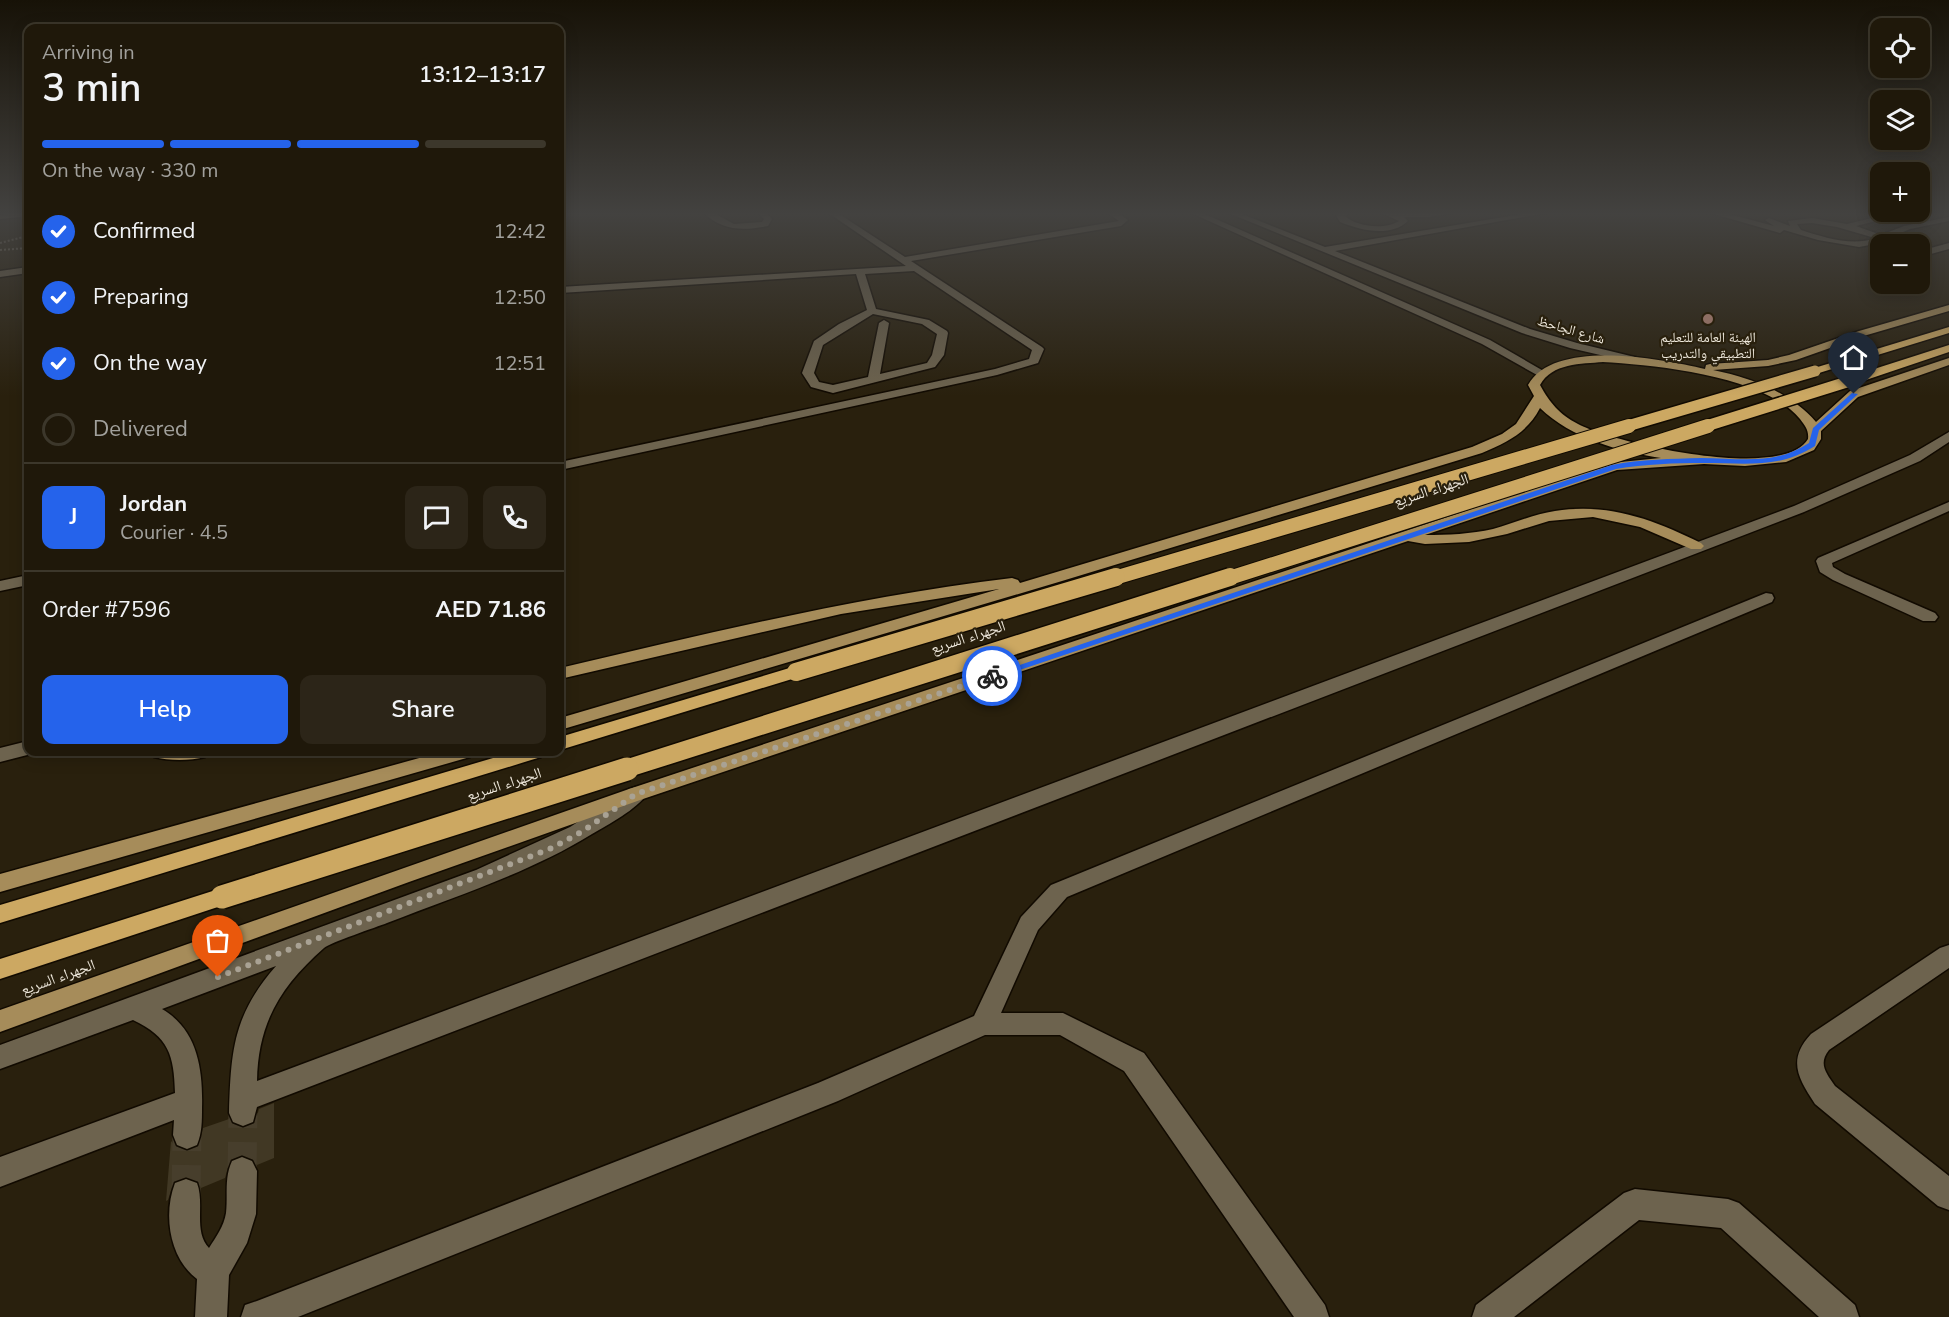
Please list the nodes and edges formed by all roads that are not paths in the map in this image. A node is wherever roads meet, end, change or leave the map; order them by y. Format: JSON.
{"nodes":[{"id":1,"x":852,"y":273,"type":"edge"},
{"id":2,"x":860,"y":273,"type":"edge"},
{"id":3,"x":922,"y":273,"type":"edge"},
{"id":4,"x":1331,"y":273,"type":"edge"},
{"id":5,"x":1381,"y":273,"type":"edge"},
{"id":6,"x":564,"y":290,"type":"edge"},
{"id":7,"x":1949,"y":308,"type":"edge"},
{"id":8,"x":872,"y":312,"type":"junction"},
{"id":9,"x":914,"y":321,"type":"junction"},
{"id":10,"x":884,"y":323,"type":"junction"},
{"id":11,"x":843,"y":326,"type":"junction"},
{"id":12,"x":1949,"y":330,"type":"edge"},
{"id":13,"x":1949,"y":348,"type":"edge"},
{"id":14,"x":1639,"y":361,"type":"junction"},
{"id":15,"x":1949,"y":361,"type":"edge"},
{"id":16,"x":1682,"y":366,"type":"junction"},
{"id":17,"x":1541,"y":374,"type":"junction"},
{"id":18,"x":873,"y":379,"type":"junction"},
{"id":19,"x":1538,"y":399,"type":"junction"},
{"id":20,"x":1815,"y":430,"type":"junction"},
{"id":21,"x":1949,"y":436,"type":"edge"},
{"id":22,"x":1701,"y":461,"type":"junction"},
{"id":23,"x":564,"y":465,"type":"edge"},
{"id":24,"x":1949,"y":506,"type":"edge"},
{"id":25,"x":1401,"y":539,"type":"junction"},
{"id":26,"x":1696,"y":546,"type":"junction"},
{"id":27,"x":1056,"y":578,"type":"junction"},
{"id":28,"x":24,"y":581,"type":"edge"},
{"id":29,"x":0,"y":586,"type":"edge"},
{"id":30,"x":1766,"y":598,"type":"dead end"},
{"id":31,"x":1929,"y":617,"type":"dead end"},
{"id":32,"x":564,"y":672,"type":"edge"},
{"id":33,"x":564,"y":723,"type":"edge"},
{"id":34,"x":564,"y":743,"type":"edge"},
{"id":35,"x":24,"y":749,"type":"edge"},
{"id":36,"x":0,"y":755,"type":"edge"},
{"id":37,"x":449,"y":756,"type":"edge"},
{"id":38,"x":521,"y":756,"type":"edge"},
{"id":39,"x":636,"y":794,"type":"junction"},
{"id":40,"x":0,"y":884,"type":"edge"},
{"id":41,"x":0,"y":914,"type":"edge"},
{"id":42,"x":321,"y":939,"type":"junction"},
{"id":43,"x":1949,"y":955,"type":"edge"},
{"id":44,"x":0,"y":969,"type":"edge"},
{"id":45,"x":135,"y":1008,"type":"junction"},
{"id":46,"x":0,"y":1021,"type":"edge"},
{"id":47,"x":983,"y":1024,"type":"junction"},
{"id":48,"x":0,"y":1057,"type":"edge"},
{"id":49,"x":188,"y":1101,"type":"junction"},
{"id":50,"x":187,"y":1135,"type":"tunnel mouth"},
{"id":51,"x":242,"y":1171,"type":"tunnel mouth"},
{"id":52,"x":0,"y":1172,"type":"edge"},
{"id":53,"x":186,"y":1194,"type":"tunnel mouth"},
{"id":54,"x":1949,"y":1195,"type":"edge"},
{"id":55,"x":213,"y":1272,"type":"junction"},
{"id":56,"x":211,"y":1317,"type":"edge"},
{"id":57,"x":256,"y":1317,"type":"edge"},
{"id":58,"x":1313,"y":1317,"type":"edge"},
{"id":59,"x":1488,"y":1317,"type":"edge"},
{"id":60,"x":1843,"y":1317,"type":"edge"}],
"edges":[{"from":1,"to":6,"type":"street"},
{"from":2,"to":8,"type":"street"},
{"from":3,"to":23,"type":"street"},
{"from":4,"to":17,"type":"street"},
{"from":5,"to":14,"type":"street","name":"شارع الجاحظ"},
{"from":7,"to":16,"type":"main road"},
{"from":8,"to":9,"type":"street"},
{"from":8,"to":11,"type":"street"},
{"from":9,"to":10,"type":"street"},
{"from":9,"to":18,"type":"street"},
{"from":10,"to":11,"type":"street"},
{"from":10,"to":18,"type":"street"},
{"from":11,"to":18,"type":"street"},
{"from":12,"to":34,"type":"highway","name":"الجهراء السريع","bridge":true},
{"from":13,"to":44,"type":"highway","name":"الجهراء السريع","bridge":true},
{"from":14,"to":16,"type":"main road"},
{"from":14,"to":17,"type":"main road"},
{"from":15,"to":20,"type":"main road"},
{"from":16,"to":20,"type":"main road"},
{"from":17,"to":19,"type":"main road"},
{"from":19,"to":22,"type":"main road"},
{"from":19,"to":27,"type":"main road","name":"الجهراء السريع"},
{"from":20,"to":22,"type":"main road"},
{"from":21,"to":26,"type":"street"},
{"from":22,"to":25,"type":"main road","name":"الجهراء السريع"},
{"from":24,"to":31,"type":"street"},
{"from":25,"to":26,"type":"main road"},
{"from":25,"to":39,"type":"main road","name":"الجهراء السريع"},
{"from":26,"to":42,"type":"street"},
{"from":27,"to":32,"type":"main road"},
{"from":27,"to":33,"type":"main road","name":"الجهراء السريع"},
{"from":28,"to":29,"type":"street"},
{"from":30,"to":47,"type":"street"},
{"from":35,"to":36,"type":"street"},
{"from":37,"to":40,"type":"main road"},
{"from":38,"to":41,"type":"highway","name":"الجهراء السريع"},
{"from":39,"to":42,"type":"street"},
{"from":39,"to":46,"type":"main road","name":"الجهراء السريع"},
{"from":42,"to":45,"type":"street"},
{"from":43,"to":54,"type":"street"},
{"from":45,"to":48,"type":"street"},
{"from":45,"to":49,"type":"street"},
{"from":47,"to":57,"type":"street"},
{"from":47,"to":58,"type":"street"},
{"from":49,"to":50,"type":"street"},
{"from":49,"to":52,"type":"street"},
{"from":51,"to":55,"type":"street"},
{"from":53,"to":55,"type":"street"},
{"from":55,"to":56,"type":"street"},
{"from":59,"to":60,"type":"street"}]}
